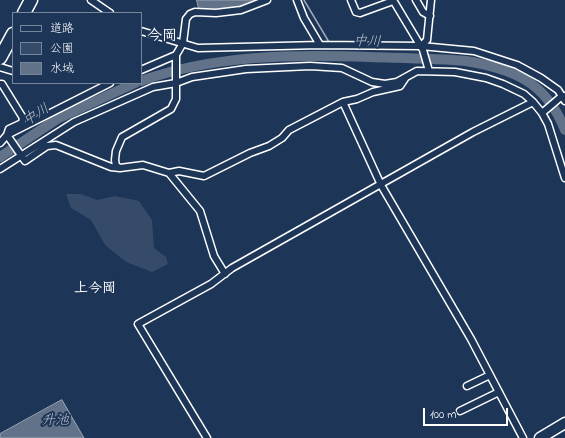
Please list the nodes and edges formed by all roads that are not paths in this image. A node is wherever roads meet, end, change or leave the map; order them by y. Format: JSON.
{"nodes":[{"id":1,"x":31,"y":0,"type":"edge"},
{"id":2,"x":91,"y":0,"type":"edge"},
{"id":3,"x":267,"y":0,"type":"edge"},
{"id":4,"x":297,"y":0,"type":"edge"},
{"id":5,"x":351,"y":0,"type":"edge"},
{"id":6,"x":393,"y":0,"type":"edge"},
{"id":7,"x":416,"y":0,"type":"edge"},
{"id":8,"x":431,"y":0,"type":"edge"},
{"id":9,"x":25,"y":12,"type":"edge"},
{"id":10,"x":109,"y":12,"type":"edge"},
{"id":11,"x":430,"y":16,"type":"junction"},
{"id":12,"x":142,"y":31,"type":"edge"},
{"id":13,"x":12,"y":36,"type":"edge"},
{"id":14,"x":183,"y":43,"type":"junction"},
{"id":15,"x":320,"y":45,"type":"junction"},
{"id":16,"x":422,"y":48,"type":"junction"},
{"id":17,"x":176,"y":56,"type":"junction"},
{"id":18,"x":0,"y":58,"type":"edge"},
{"id":19,"x":0,"y":67,"type":"edge"},
{"id":20,"x":428,"y":69,"type":"junction"},
{"id":21,"x":142,"y":70,"type":"edge"},
{"id":22,"x":12,"y":71,"type":"edge"},
{"id":23,"x":407,"y":77,"type":"junction"},
{"id":24,"x":176,"y":83,"type":"junction"},
{"id":25,"x":0,"y":84,"type":"edge"},
{"id":26,"x":108,"y":84,"type":"edge"},
{"id":27,"x":564,"y":98,"type":"edge"},
{"id":28,"x":343,"y":102,"type":"junction"},
{"id":29,"x":533,"y":102,"type":"junction"},
{"id":30,"x":542,"y":113,"type":"junction"},
{"id":31,"x":8,"y":137,"type":"junction"},
{"id":32,"x":0,"y":143,"type":"edge"},
{"id":33,"x":21,"y":156,"type":"junction"},
{"id":34,"x":564,"y":166,"type":"edge"},
{"id":35,"x":120,"y":168,"type":"junction"},
{"id":36,"x":0,"y":169,"type":"edge"},
{"id":37,"x":169,"y":173,"type":"junction"},
{"id":38,"x":565,"y":178,"type":"edge"},
{"id":39,"x":382,"y":185,"type":"junction"},
{"id":40,"x":225,"y":274,"type":"junction"},
{"id":41,"x":490,"y":375,"type":"junction"},
{"id":42,"x":467,"y":386,"type":"dead end"},
{"id":43,"x":499,"y":392,"type":"junction"},
{"id":44,"x":460,"y":412,"type":"dead end"},
{"id":45,"x":565,"y":423,"type":"edge"},
{"id":46,"x":207,"y":438,"type":"edge"},
{"id":47,"x":523,"y":438,"type":"edge"},
{"id":48,"x":540,"y":438,"type":"edge"}],
"edges":[{"from":1,"to":9,"type":"highway"},
{"from":2,"to":10,"type":"street"},
{"from":3,"to":14,"type":"street"},
{"from":4,"to":15,"type":"street"},
{"from":5,"to":6,"type":"street"},
{"from":6,"to":16,"type":"street"},
{"from":7,"to":11,"type":"street"},
{"from":8,"to":11,"type":"street"},
{"from":11,"to":16,"type":"street"},
{"from":12,"to":14,"type":"street"},
{"from":13,"to":18,"type":"highway"},
{"from":14,"to":15,"type":"street"},
{"from":14,"to":17,"type":"street"},
{"from":15,"to":16,"type":"street"},
{"from":16,"to":20,"type":"street"},
{"from":16,"to":27,"type":"street"},
{"from":17,"to":21,"type":"street"},
{"from":17,"to":24,"type":"street"},
{"from":19,"to":22,"type":"street"},
{"from":20,"to":23,"type":"street"},
{"from":20,"to":29,"type":"street"},
{"from":23,"to":24,"type":"street"},
{"from":23,"to":28,"type":"street"},
{"from":24,"to":33,"type":"street"},
{"from":24,"to":35,"type":"street"},
{"from":25,"to":31,"type":"street"},
{"from":26,"to":31,"type":"street"},
{"from":27,"to":30,"type":"street"},
{"from":28,"to":37,"type":"street"},
{"from":28,"to":39,"type":"street"},
{"from":29,"to":30,"type":"street"},
{"from":29,"to":39,"type":"street"},
{"from":30,"to":34,"type":"street"},
{"from":31,"to":32,"type":"street"},
{"from":31,"to":33,"type":"street"},
{"from":33,"to":35,"type":"street"},
{"from":33,"to":36,"type":"street"},
{"from":34,"to":38,"type":"street"},
{"from":35,"to":37,"type":"street"},
{"from":37,"to":40,"type":"street"},
{"from":39,"to":40,"type":"street"},
{"from":39,"to":41,"type":"street"},
{"from":40,"to":46,"type":"street"},
{"from":41,"to":42,"type":"street"},
{"from":41,"to":43,"type":"street"},
{"from":43,"to":44,"type":"street"},
{"from":43,"to":47,"type":"street"},
{"from":45,"to":48,"type":"main road"}]}
